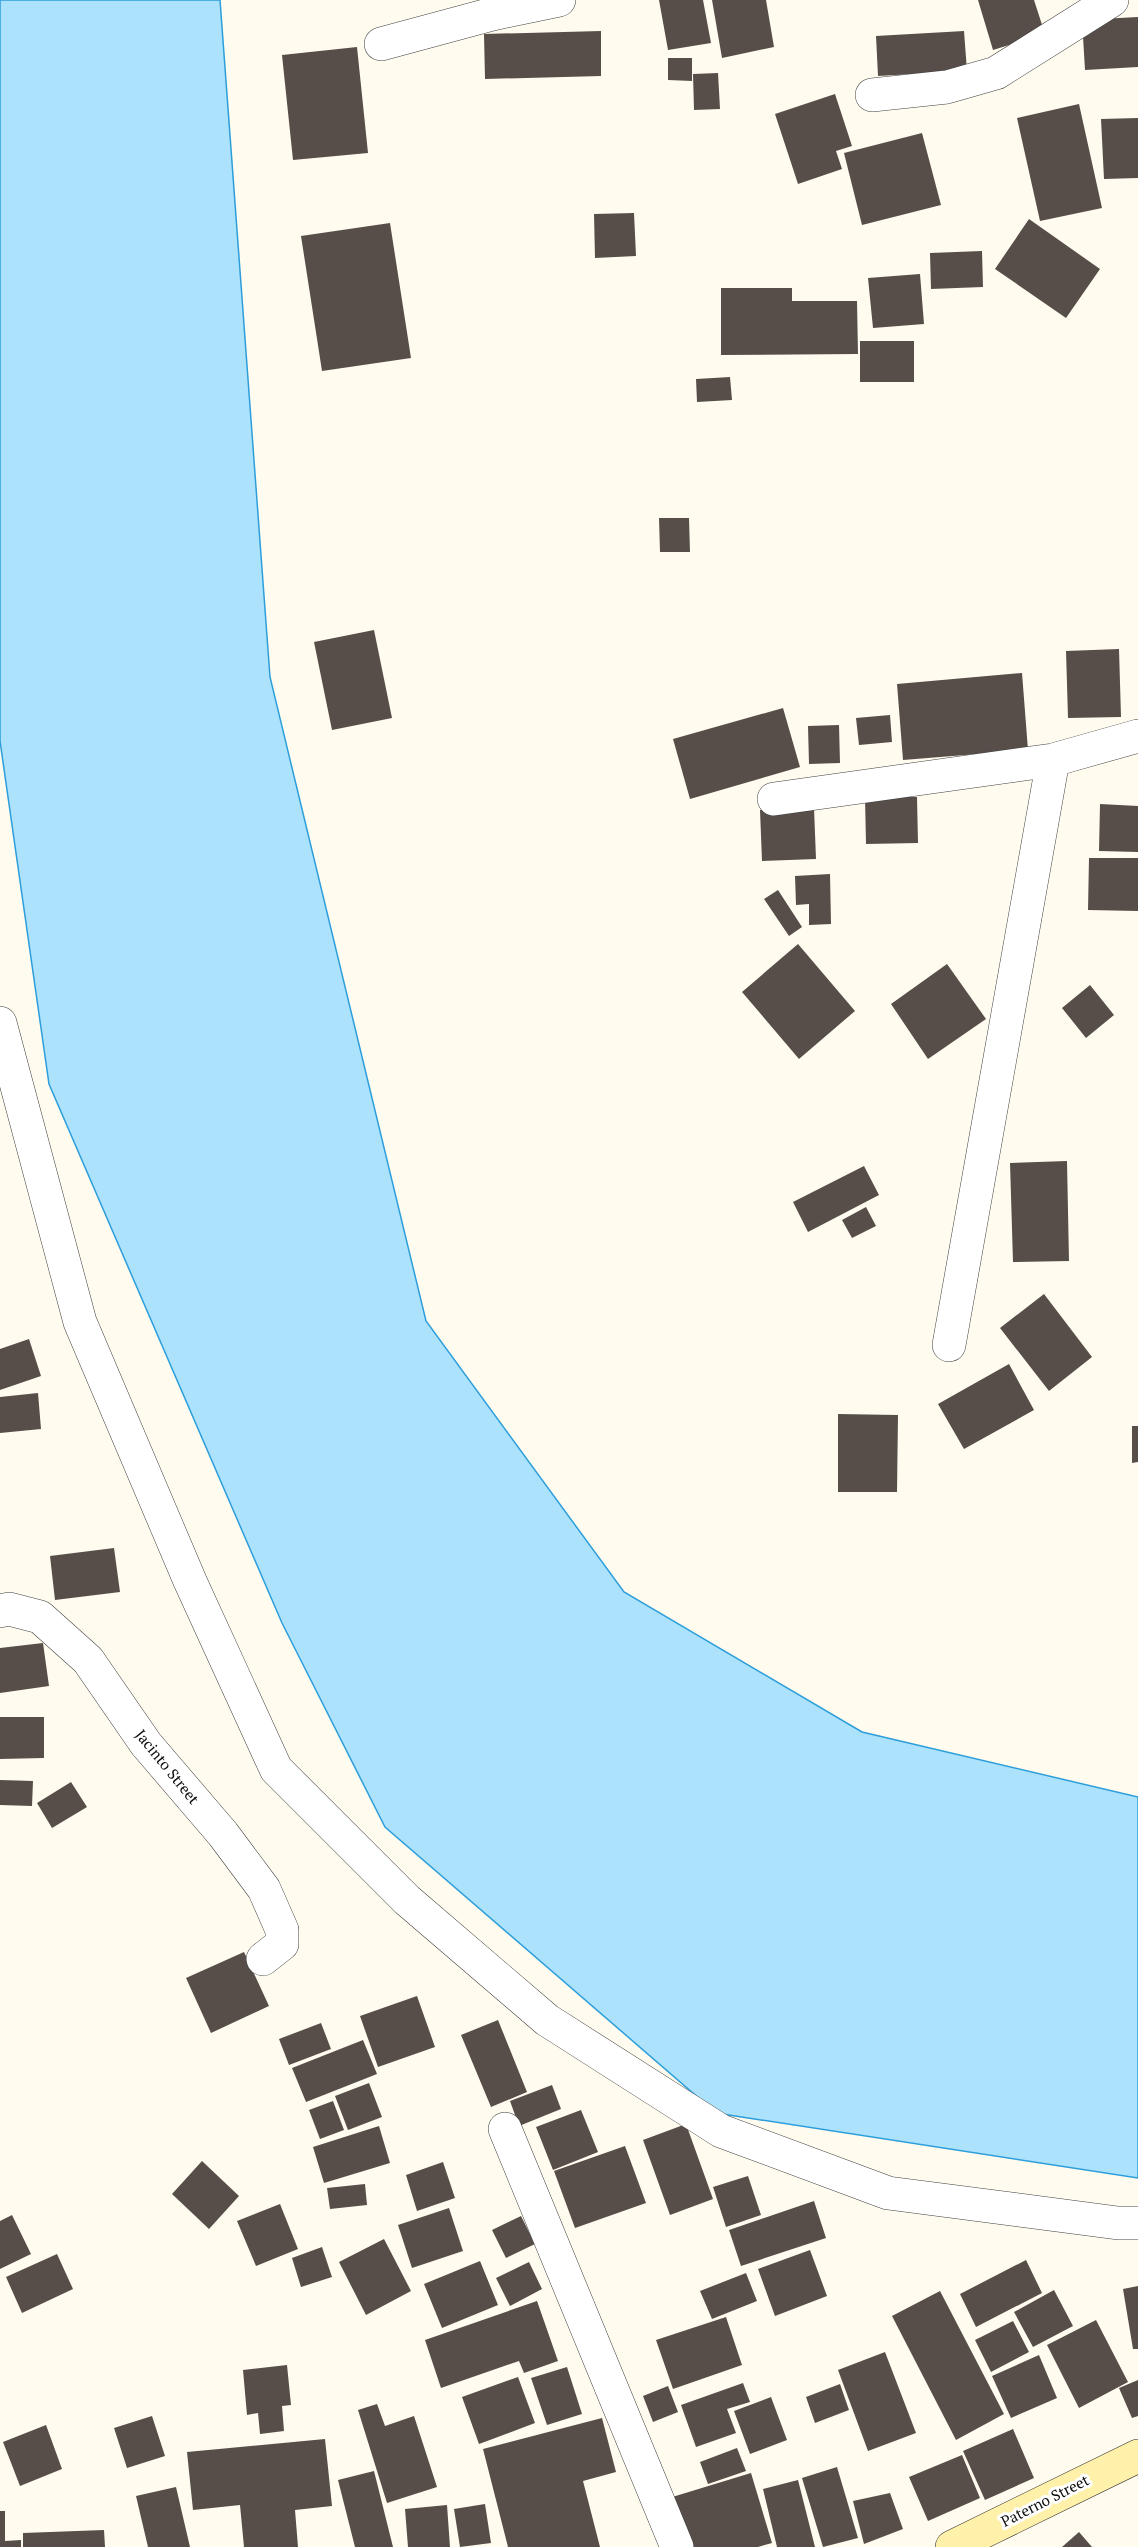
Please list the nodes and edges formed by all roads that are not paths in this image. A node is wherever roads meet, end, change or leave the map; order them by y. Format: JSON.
{"nodes":[{"id":1,"x":559,"y":0,"type":"edge"},
{"id":2,"x":1112,"y":0,"type":"edge"},
{"id":3,"x":381,"y":44,"type":"dead end"},
{"id":4,"x":872,"y":95,"type":"dead end"},
{"id":5,"x":1138,"y":736,"type":"edge"},
{"id":6,"x":1053,"y":760,"type":"junction"},
{"id":7,"x":774,"y":799,"type":"dead end"},
{"id":8,"x":0,"y":1023,"type":"edge"},
{"id":9,"x":949,"y":1345,"type":"dead end"},
{"id":10,"x":0,"y":1611,"type":"edge"},
{"id":11,"x":263,"y":1959,"type":"dead end"},
{"id":12,"x":505,"y":2129,"type":"dead end"},
{"id":13,"x":1138,"y":2223,"type":"edge"},
{"id":14,"x":1138,"y":2456,"type":"edge"},
{"id":15,"x":677,"y":2547,"type":"edge"},
{"id":16,"x":952,"y":2547,"type":"edge"}],
"edges":[{"from":1,"to":3,"type":"street"},
{"from":2,"to":4,"type":"street"},
{"from":5,"to":6,"type":"street"},
{"from":6,"to":7,"type":"street"},
{"from":6,"to":9,"type":"street"},
{"from":8,"to":13,"type":"street"},
{"from":10,"to":11,"type":"street","name":"Jacinto Street"},
{"from":12,"to":15,"type":"street"},
{"from":14,"to":16,"type":"street","name":"Paterno Street"}]}
